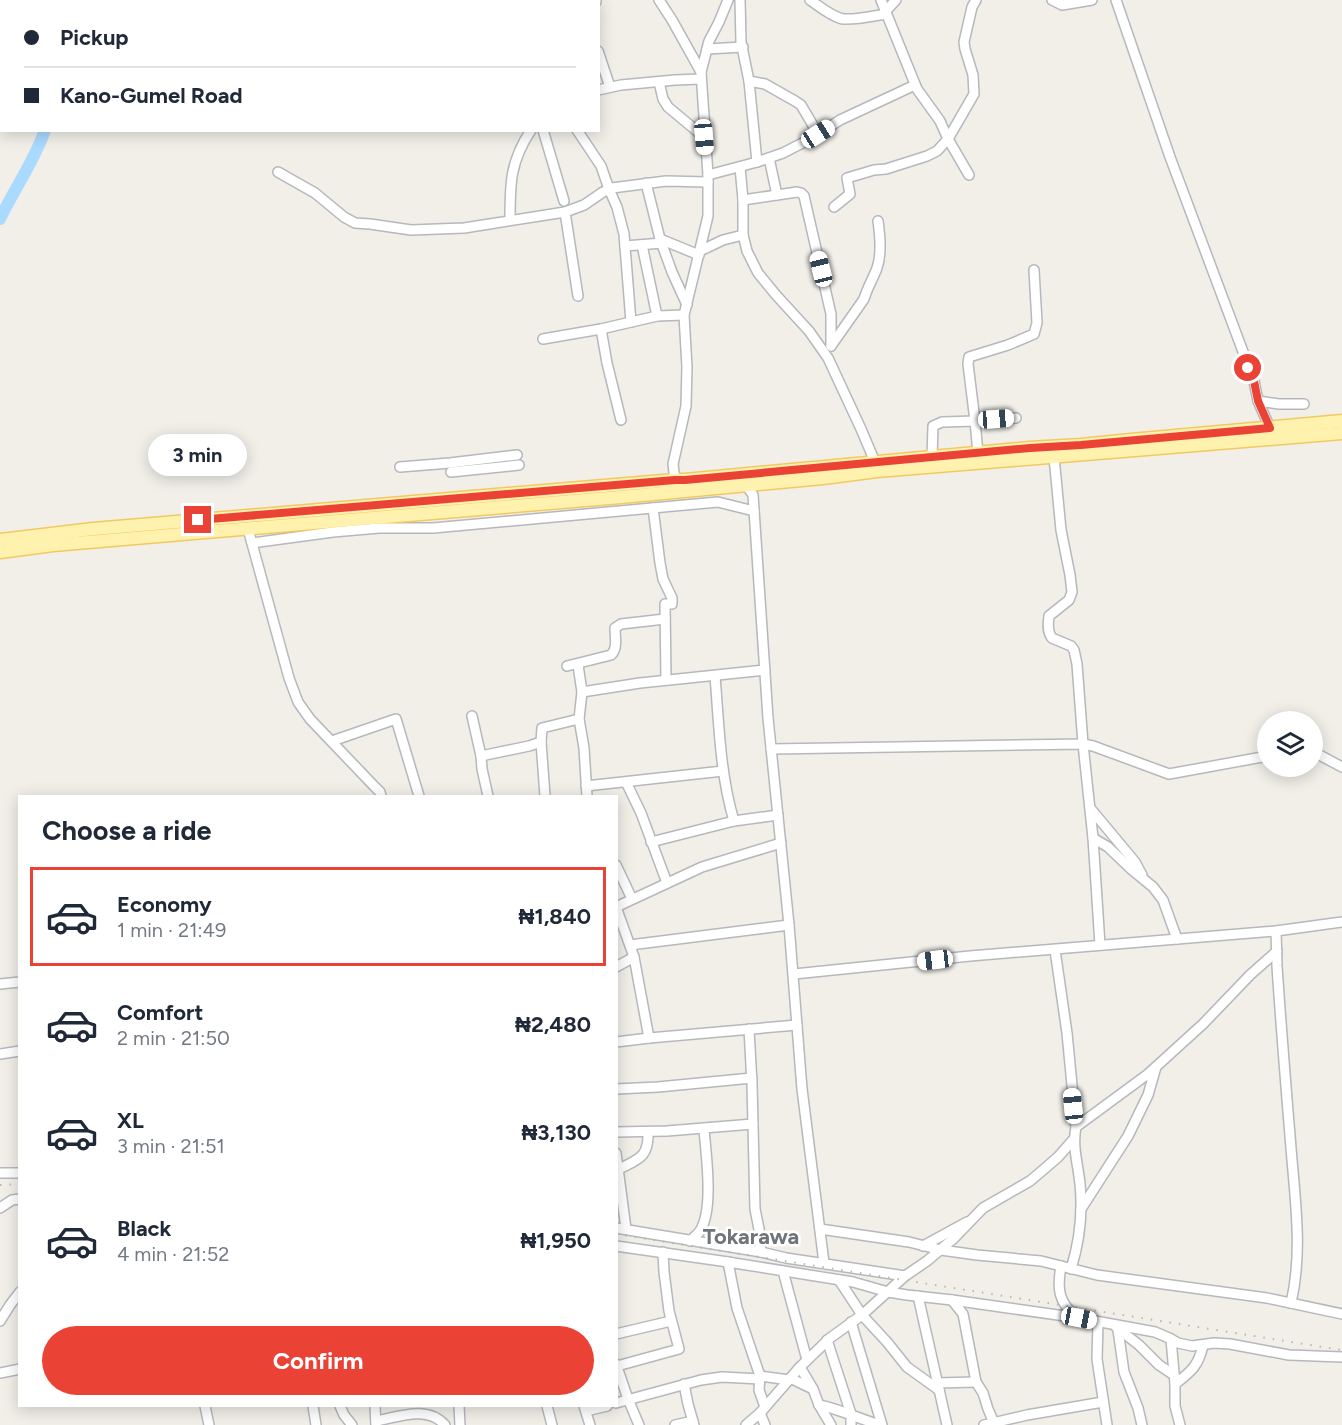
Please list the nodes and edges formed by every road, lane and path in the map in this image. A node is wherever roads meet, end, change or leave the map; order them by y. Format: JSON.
{"nodes":[{"id":1,"x":659,"y":0,"type":"edge"},
{"id":2,"x":728,"y":0,"type":"edge"},
{"id":3,"x":740,"y":0,"type":"edge"},
{"id":4,"x":810,"y":0,"type":"edge"},
{"id":5,"x":881,"y":0,"type":"edge"},
{"id":6,"x":896,"y":0,"type":"edge"},
{"id":7,"x":976,"y":0,"type":"edge"},
{"id":8,"x":1052,"y":0,"type":"edge"},
{"id":9,"x":1092,"y":0,"type":"edge"},
{"id":10,"x":1116,"y":0,"type":"edge"},
{"id":11,"x":886,"y":13,"type":"junction"},
{"id":12,"x":743,"y":47,"type":"junction"},
{"id":13,"x":707,"y":49,"type":"junction"},
{"id":14,"x":600,"y":57,"type":"edge"},
{"id":15,"x":701,"y":76,"type":"junction"},
{"id":16,"x":749,"y":81,"type":"junction"},
{"id":17,"x":659,"y":82,"type":"junction"},
{"id":18,"x":915,"y":85,"type":"junction"},
{"id":19,"x":610,"y":87,"type":"junction"},
{"id":20,"x":600,"y":90,"type":"edge"},
{"id":21,"x":530,"y":132,"type":"edge"},
{"id":22,"x":544,"y":132,"type":"edge"},
{"id":23,"x":578,"y":132,"type":"edge"},
{"id":24,"x":818,"y":134,"type":"junction"},
{"id":25,"x":704,"y":137,"type":"junction"},
{"id":26,"x":948,"y":139,"type":"junction"},
{"id":27,"x":769,"y":158,"type":"junction"},
{"id":28,"x":757,"y":162,"type":"junction"},
{"id":29,"x":740,"y":166,"type":"junction"},
{"id":30,"x":278,"y":172,"type":"dead end"},
{"id":31,"x":969,"y":176,"type":"dead end"},
{"id":32,"x":708,"y":178,"type":"junction"},
{"id":33,"x":646,"y":183,"type":"junction"},
{"id":34,"x":609,"y":189,"type":"junction"},
{"id":35,"x":777,"y":195,"type":"junction"},
{"id":36,"x":744,"y":200,"type":"junction"},
{"id":37,"x":564,"y":201,"type":"dead end"},
{"id":38,"x":834,"y":207,"type":"dead end"},
{"id":39,"x":565,"y":212,"type":"junction"},
{"id":40,"x":510,"y":220,"type":"junction"},
{"id":41,"x":878,"y":221,"type":"dead end"},
{"id":42,"x":742,"y":235,"type":"junction"},
{"id":43,"x":661,"y":241,"type":"junction"},
{"id":44,"x":642,"y":245,"type":"junction"},
{"id":45,"x":625,"y":246,"type":"junction"},
{"id":46,"x":699,"y":253,"type":"junction"},
{"id":47,"x":1034,"y":270,"type":"dead end"},
{"id":48,"x":578,"y":296,"type":"dead end"},
{"id":49,"x":687,"y":304,"type":"junction"},
{"id":50,"x":684,"y":315,"type":"junction"},
{"id":51,"x":657,"y":316,"type":"junction"},
{"id":52,"x":631,"y":322,"type":"junction"},
{"id":53,"x":602,"y":329,"type":"junction"},
{"id":54,"x":543,"y":339,"type":"dead end"},
{"id":55,"x":831,"y":346,"type":"junction"},
{"id":56,"x":828,"y":358,"type":"junction"},
{"id":57,"x":1258,"y":401,"type":"junction"},
{"id":58,"x":1304,"y":404,"type":"dead end"},
{"id":59,"x":1016,"y":418,"type":"dead end"},
{"id":60,"x":621,"y":420,"type":"dead end"},
{"id":61,"x":975,"y":421,"type":"junction"},
{"id":62,"x":1342,"y":421,"type":"edge"},
{"id":63,"x":1270,"y":428,"type":"junction"},
{"id":64,"x":1342,"y":433,"type":"edge"},
{"id":65,"x":978,"y":453,"type":"junction"},
{"id":66,"x":932,"y":457,"type":"junction"},
{"id":67,"x":1054,"y":457,"type":"junction"},
{"id":68,"x":952,"y":460,"type":"junction"},
{"id":69,"x":875,"y":462,"type":"junction"},
{"id":70,"x":400,"y":467,"type":"dead end"},
{"id":71,"x":451,"y":472,"type":"dead end"},
{"id":72,"x":675,"y":480,"type":"junction"},
{"id":73,"x":746,"y":485,"type":"junction"},
{"id":74,"x":466,"y":504,"type":"junction"},
{"id":75,"x":653,"y":508,"type":"junction"},
{"id":76,"x":754,"y":511,"type":"junction"},
{"id":77,"x":248,"y":529,"type":"junction"},
{"id":78,"x":0,"y":540,"type":"edge"},
{"id":79,"x":252,"y":543,"type":"junction"},
{"id":80,"x":0,"y":552,"type":"edge"},
{"id":81,"x":665,"y":619,"type":"junction"},
{"id":82,"x":578,"y":664,"type":"junction"},
{"id":83,"x":567,"y":666,"type":"dead end"},
{"id":84,"x":765,"y":670,"type":"junction"},
{"id":85,"x":715,"y":676,"type":"junction"},
{"id":86,"x":666,"y":680,"type":"junction"},
{"id":87,"x":582,"y":692,"type":"junction"},
{"id":88,"x":472,"y":716,"type":"dead end"},
{"id":89,"x":579,"y":719,"type":"junction"},
{"id":90,"x":332,"y":741,"type":"junction"},
{"id":91,"x":541,"y":742,"type":"junction"},
{"id":92,"x":1083,"y":744,"type":"junction"},
{"id":93,"x":771,"y":749,"type":"junction"},
{"id":94,"x":481,"y":756,"type":"junction"},
{"id":95,"x":1323,"y":757,"type":"edge"},
{"id":96,"x":1257,"y":758,"type":"edge"},
{"id":97,"x":1342,"y":767,"type":"edge"},
{"id":98,"x":723,"y":771,"type":"junction"},
{"id":99,"x":626,"y":782,"type":"junction"},
{"id":100,"x":586,"y":786,"type":"junction"},
{"id":101,"x":380,"y":795,"type":"edge"},
{"id":102,"x":419,"y":795,"type":"edge"},
{"id":103,"x":488,"y":795,"type":"edge"},
{"id":104,"x":545,"y":795,"type":"edge"},
{"id":105,"x":587,"y":795,"type":"edge"},
{"id":106,"x":1090,"y":808,"type":"junction"},
{"id":107,"x":778,"y":815,"type":"junction"},
{"id":108,"x":734,"y":821,"type":"junction"},
{"id":109,"x":1093,"y":838,"type":"junction"},
{"id":110,"x":651,"y":842,"type":"junction"},
{"id":111,"x":781,"y":843,"type":"junction"},
{"id":112,"x":618,"y":870,"type":"edge"},
{"id":113,"x":1143,"y":878,"type":"junction"},
{"id":114,"x":667,"y":883,"type":"junction"},
{"id":115,"x":632,"y":899,"type":"junction"},
{"id":116,"x":618,"y":906,"type":"edge"},
{"id":117,"x":618,"y":912,"type":"edge"},
{"id":118,"x":1342,"y":922,"type":"edge"},
{"id":119,"x":789,"y":925,"type":"junction"},
{"id":120,"x":1276,"y":931,"type":"junction"},
{"id":121,"x":1177,"y":939,"type":"junction"},
{"id":122,"x":630,"y":945,"type":"junction"},
{"id":123,"x":1100,"y":945,"type":"junction"},
{"id":124,"x":1055,"y":950,"type":"junction"},
{"id":125,"x":1277,"y":951,"type":"junction"},
{"id":126,"x":634,"y":957,"type":"junction"},
{"id":127,"x":618,"y":966,"type":"edge"},
{"id":128,"x":794,"y":974,"type":"junction"},
{"id":129,"x":18,"y":982,"type":"edge"},
{"id":130,"x":0,"y":984,"type":"edge"},
{"id":131,"x":797,"y":1025,"type":"junction"},
{"id":132,"x":749,"y":1029,"type":"junction"},
{"id":133,"x":649,"y":1038,"type":"junction"},
{"id":134,"x":618,"y":1042,"type":"edge"},
{"id":135,"x":18,"y":1051,"type":"edge"},
{"id":136,"x":0,"y":1054,"type":"edge"},
{"id":137,"x":1156,"y":1067,"type":"junction"},
{"id":138,"x":752,"y":1078,"type":"junction"},
{"id":139,"x":618,"y":1089,"type":"edge"},
{"id":140,"x":753,"y":1124,"type":"junction"},
{"id":141,"x":1076,"y":1127,"type":"junction"},
{"id":142,"x":704,"y":1129,"type":"junction"},
{"id":143,"x":618,"y":1132,"type":"edge"},
{"id":144,"x":648,"y":1132,"type":"junction"},
{"id":145,"x":1073,"y":1140,"type":"junction"},
{"id":146,"x":618,"y":1164,"type":"edge"},
{"id":147,"x":619,"y":1169,"type":"junction"},
{"id":148,"x":0,"y":1173,"type":"edge"},
{"id":149,"x":18,"y":1173,"type":"edge"},
{"id":150,"x":18,"y":1199,"type":"edge"},
{"id":151,"x":0,"y":1208,"type":"edge"},
{"id":152,"x":1081,"y":1209,"type":"junction"},
{"id":153,"x":969,"y":1221,"type":"junction"},
{"id":154,"x":621,"y":1229,"type":"edge"},
{"id":155,"x":820,"y":1229,"type":"junction"},
{"id":156,"x":690,"y":1241,"type":"junction"},
{"id":157,"x":618,"y":1245,"type":"edge"},
{"id":158,"x":923,"y":1246,"type":"junction"},
{"id":159,"x":940,"y":1250,"type":"junction"},
{"id":160,"x":663,"y":1252,"type":"junction"},
{"id":161,"x":761,"y":1252,"type":"junction"},
{"id":162,"x":728,"y":1262,"type":"junction"},
{"id":163,"x":824,"y":1263,"type":"junction"},
{"id":164,"x":1066,"y":1267,"type":"junction"},
{"id":165,"x":783,"y":1271,"type":"junction"},
{"id":166,"x":906,"y":1276,"type":"junction"},
{"id":167,"x":839,"y":1280,"type":"junction"},
{"id":168,"x":888,"y":1292,"type":"junction"},
{"id":169,"x":18,"y":1295,"type":"edge"},
{"id":170,"x":918,"y":1296,"type":"junction"},
{"id":171,"x":952,"y":1300,"type":"junction"},
{"id":172,"x":1291,"y":1303,"type":"junction"},
{"id":173,"x":1342,"y":1314,"type":"edge"},
{"id":174,"x":862,"y":1315,"type":"junction"},
{"id":175,"x":1079,"y":1318,"type":"junction"},
{"id":176,"x":0,"y":1321,"type":"edge"},
{"id":177,"x":671,"y":1321,"type":"junction"},
{"id":178,"x":851,"y":1322,"type":"junction"},
{"id":179,"x":1098,"y":1322,"type":"junction"},
{"id":180,"x":1116,"y":1328,"type":"junction"},
{"id":181,"x":618,"y":1334,"type":"edge"},
{"id":182,"x":1171,"y":1339,"type":"junction"},
{"id":183,"x":827,"y":1340,"type":"junction"},
{"id":184,"x":1203,"y":1345,"type":"junction"},
{"id":185,"x":1342,"y":1358,"type":"edge"},
{"id":186,"x":804,"y":1363,"type":"junction"},
{"id":187,"x":618,"y":1365,"type":"edge"},
{"id":188,"x":618,"y":1368,"type":"edge"},
{"id":189,"x":18,"y":1369,"type":"edge"},
{"id":190,"x":0,"y":1373,"type":"edge"},
{"id":191,"x":760,"y":1377,"type":"junction"},
{"id":192,"x":789,"y":1379,"type":"junction"},
{"id":193,"x":1175,"y":1379,"type":"junction"},
{"id":194,"x":976,"y":1382,"type":"junction"},
{"id":195,"x":684,"y":1384,"type":"junction"},
{"id":196,"x":938,"y":1387,"type":"junction"},
{"id":197,"x":813,"y":1389,"type":"junction"},
{"id":198,"x":628,"y":1399,"type":"junction"},
{"id":199,"x":618,"y":1402,"type":"edge"},
{"id":200,"x":1102,"y":1402,"type":"junction"},
{"id":201,"x":819,"y":1405,"type":"junction"},
{"id":202,"x":205,"y":1407,"type":"edge"},
{"id":203,"x":313,"y":1407,"type":"edge"},
{"id":204,"x":340,"y":1407,"type":"edge"},
{"id":205,"x":375,"y":1407,"type":"edge"},
{"id":206,"x":459,"y":1407,"type":"edge"},
{"id":207,"x":547,"y":1407,"type":"edge"},
{"id":208,"x":585,"y":1408,"type":"edge"},
{"id":209,"x":988,"y":1409,"type":"junction"},
{"id":210,"x":762,"y":1410,"type":"junction"},
{"id":211,"x":851,"y":1414,"type":"junction"},
{"id":212,"x":1027,"y":1420,"type":"edge"},
{"id":213,"x":376,"y":1423,"type":"edge"},
{"id":214,"x":693,"y":1423,"type":"edge"},
{"id":215,"x":986,"y":1424,"type":"edge"},
{"id":216,"x":209,"y":1425,"type":"edge"},
{"id":217,"x":316,"y":1425,"type":"edge"},
{"id":218,"x":352,"y":1425,"type":"edge"},
{"id":219,"x":445,"y":1425,"type":"edge"},
{"id":220,"x":460,"y":1425,"type":"edge"},
{"id":221,"x":552,"y":1425,"type":"edge"},
{"id":222,"x":590,"y":1425,"type":"edge"},
{"id":223,"x":639,"y":1425,"type":"edge"},
{"id":224,"x":675,"y":1425,"type":"edge"},
{"id":225,"x":746,"y":1425,"type":"edge"},
{"id":226,"x":765,"y":1425,"type":"edge"},
{"id":227,"x":831,"y":1425,"type":"edge"},
{"id":228,"x":851,"y":1425,"type":"edge"},
{"id":229,"x":881,"y":1425,"type":"edge"},
{"id":230,"x":947,"y":1425,"type":"edge"},
{"id":231,"x":1107,"y":1425,"type":"edge"},
{"id":232,"x":1142,"y":1425,"type":"edge"},
{"id":233,"x":1180,"y":1425,"type":"edge"}],
"edges":[{"from":1,"to":15,"type":"street"},
{"from":2,"to":13,"type":"street"},
{"from":3,"to":12,"type":"street"},
{"from":4,"to":11,"type":"street"},
{"from":5,"to":11,"type":"street"},
{"from":6,"to":11,"type":"street"},
{"from":7,"to":26,"type":"street"},
{"from":8,"to":9,"type":"street"},
{"from":10,"to":57,"type":"street"},
{"from":11,"to":18,"type":"street"},
{"from":12,"to":13,"type":"street"},
{"from":12,"to":16,"type":"street"},
{"from":13,"to":15,"type":"street"},
{"from":14,"to":19,"type":"street"},
{"from":15,"to":17,"type":"street"},
{"from":15,"to":25,"type":"street"},
{"from":16,"to":24,"type":"street"},
{"from":16,"to":28,"type":"street"},
{"from":17,"to":19,"type":"street"},
{"from":17,"to":25,"type":"street"},
{"from":18,"to":24,"type":"street"},
{"from":18,"to":26,"type":"street"},
{"from":19,"to":20,"type":"street"},
{"from":21,"to":40,"type":"street"},
{"from":22,"to":37,"type":"street"},
{"from":23,"to":34,"type":"street"},
{"from":24,"to":27,"type":"street"},
{"from":25,"to":32,"type":"street"},
{"from":26,"to":31,"type":"street"},
{"from":26,"to":38,"type":"street"},
{"from":27,"to":28,"type":"street"},
{"from":27,"to":35,"type":"street"},
{"from":28,"to":29,"type":"street"},
{"from":29,"to":32,"type":"street"},
{"from":29,"to":36,"type":"street"},
{"from":30,"to":40,"type":"street"},
{"from":32,"to":33,"type":"street"},
{"from":32,"to":46,"type":"street"},
{"from":33,"to":34,"type":"street"},
{"from":33,"to":43,"type":"street"},
{"from":34,"to":39,"type":"street"},
{"from":34,"to":45,"type":"street"},
{"from":35,"to":36,"type":"street"},
{"from":35,"to":55,"type":"street"},
{"from":36,"to":42,"type":"street"},
{"from":39,"to":40,"type":"street"},
{"from":39,"to":48,"type":"street"},
{"from":41,"to":55,"type":"street"},
{"from":42,"to":46,"type":"street"},
{"from":42,"to":56,"type":"street"},
{"from":43,"to":44,"type":"street"},
{"from":43,"to":46,"type":"street"},
{"from":43,"to":49,"type":"street"},
{"from":44,"to":45,"type":"street"},
{"from":44,"to":51,"type":"street"},
{"from":45,"to":52,"type":"street"},
{"from":46,"to":49,"type":"street"},
{"from":47,"to":61,"type":"street"},
{"from":49,"to":50,"type":"street"},
{"from":50,"to":51,"type":"street"},
{"from":50,"to":72,"type":"street"},
{"from":51,"to":52,"type":"street"},
{"from":52,"to":53,"type":"street"},
{"from":53,"to":54,"type":"street"},
{"from":53,"to":60,"type":"street"},
{"from":55,"to":56,"type":"street"},
{"from":56,"to":69,"type":"street"},
{"from":57,"to":58,"type":"street"},
{"from":57,"to":63,"type":"street"},
{"from":59,"to":61,"type":"street"},
{"from":61,"to":65,"type":"street"},
{"from":61,"to":66,"type":"street"},
{"from":62,"to":63,"type":"main road"},
{"from":63,"to":65,"type":"main road"},
{"from":64,"to":67,"type":"main road"},
{"from":65,"to":68,"type":"main road"},
{"from":66,"to":68,"type":"main road"},
{"from":66,"to":69,"type":"main road"},
{"from":67,"to":68,"type":"main road"},
{"from":67,"to":92,"type":"street"},
{"from":68,"to":73,"type":"main road"},
{"from":69,"to":72,"type":"main road"},
{"from":70,"to":71,"type":"street"},
{"from":72,"to":74,"type":"main road"},
{"from":73,"to":74,"type":"main road"},
{"from":73,"to":76,"type":"street"},
{"from":74,"to":77,"type":"main road"},
{"from":74,"to":78,"type":"main road"},
{"from":75,"to":76,"type":"street"},
{"from":75,"to":79,"type":"street"},
{"from":75,"to":81,"type":"street"},
{"from":76,"to":84,"type":"street"},
{"from":77,"to":79,"type":"street"},
{"from":77,"to":80,"type":"main road"},
{"from":79,"to":90,"type":"street"},
{"from":81,"to":82,"type":"street"},
{"from":81,"to":86,"type":"street"},
{"from":82,"to":83,"type":"street"},
{"from":82,"to":87,"type":"street"},
{"from":84,"to":85,"type":"street"},
{"from":84,"to":93,"type":"street"},
{"from":85,"to":86,"type":"street"},
{"from":85,"to":98,"type":"street"},
{"from":86,"to":87,"type":"street"},
{"from":87,"to":89,"type":"street"},
{"from":88,"to":94,"type":"street"},
{"from":89,"to":91,"type":"street"},
{"from":89,"to":100,"type":"street"},
{"from":90,"to":101,"type":"street"},
{"from":90,"to":102,"type":"street"},
{"from":91,"to":94,"type":"street"},
{"from":91,"to":104,"type":"street"},
{"from":92,"to":93,"type":"street"},
{"from":92,"to":96,"type":"street"},
{"from":92,"to":106,"type":"street"},
{"from":93,"to":107,"type":"street"},
{"from":94,"to":103,"type":"street"},
{"from":95,"to":97,"type":"street"},
{"from":98,"to":99,"type":"street"},
{"from":98,"to":108,"type":"street"},
{"from":99,"to":100,"type":"street"},
{"from":99,"to":110,"type":"street"},
{"from":100,"to":105,"type":"street"},
{"from":106,"to":109,"type":"street"},
{"from":106,"to":113,"type":"street"},
{"from":107,"to":108,"type":"street"},
{"from":107,"to":111,"type":"street"},
{"from":108,"to":110,"type":"street"},
{"from":109,"to":113,"type":"street"},
{"from":109,"to":123,"type":"street"},
{"from":110,"to":114,"type":"street"},
{"from":111,"to":114,"type":"street"},
{"from":111,"to":119,"type":"street"},
{"from":112,"to":115,"type":"street"},
{"from":113,"to":121,"type":"street"},
{"from":114,"to":115,"type":"street"},
{"from":115,"to":116,"type":"street"},
{"from":117,"to":122,"type":"street"},
{"from":118,"to":120,"type":"street"},
{"from":119,"to":122,"type":"street"},
{"from":119,"to":128,"type":"street"},
{"from":120,"to":121,"type":"street"},
{"from":120,"to":125,"type":"street"},
{"from":121,"to":123,"type":"street"},
{"from":122,"to":126,"type":"street"},
{"from":123,"to":124,"type":"street"},
{"from":124,"to":128,"type":"street"},
{"from":124,"to":141,"type":"street"},
{"from":125,"to":137,"type":"street"},
{"from":125,"to":172,"type":"street"},
{"from":126,"to":127,"type":"street"},
{"from":126,"to":133,"type":"street"},
{"from":128,"to":131,"type":"street"},
{"from":129,"to":130,"type":"street"},
{"from":131,"to":132,"type":"street"},
{"from":131,"to":155,"type":"street"},
{"from":132,"to":133,"type":"street"},
{"from":132,"to":138,"type":"street"},
{"from":133,"to":134,"type":"street"},
{"from":135,"to":136,"type":"street"},
{"from":137,"to":141,"type":"street"},
{"from":137,"to":152,"type":"street"},
{"from":138,"to":139,"type":"street"},
{"from":138,"to":140,"type":"street"},
{"from":140,"to":142,"type":"street"},
{"from":140,"to":161,"type":"street"},
{"from":141,"to":145,"type":"street"},
{"from":142,"to":144,"type":"street"},
{"from":142,"to":156,"type":"street"},
{"from":143,"to":144,"type":"street"},
{"from":144,"to":147,"type":"street"},
{"from":145,"to":152,"type":"street"},
{"from":145,"to":153,"type":"street"},
{"from":146,"to":147,"type":"street"},
{"from":147,"to":154,"type":"street"},
{"from":148,"to":149,"type":"street"},
{"from":150,"to":151,"type":"street"},
{"from":152,"to":164,"type":"street"},
{"from":153,"to":158,"type":"street"},
{"from":153,"to":159,"type":"street"},
{"from":154,"to":156,"type":"street"},
{"from":155,"to":158,"type":"street"},
{"from":155,"to":163,"type":"street"},
{"from":156,"to":161,"type":"street"},
{"from":157,"to":160,"type":"street"},
{"from":158,"to":159,"type":"street"},
{"from":159,"to":164,"type":"street"},
{"from":159,"to":166,"type":"street"},
{"from":160,"to":162,"type":"street"},
{"from":160,"to":177,"type":"street"},
{"from":161,"to":163,"type":"street"},
{"from":162,"to":165,"type":"street"},
{"from":162,"to":191,"type":"street"},
{"from":163,"to":166,"type":"street"},
{"from":164,"to":172,"type":"street"},
{"from":164,"to":175,"type":"street"},
{"from":165,"to":167,"type":"street"},
{"from":165,"to":186,"type":"street"},
{"from":166,"to":168,"type":"street"},
{"from":167,"to":168,"type":"street"},
{"from":167,"to":174,"type":"street"},
{"from":168,"to":170,"type":"street"},
{"from":168,"to":174,"type":"street"},
{"from":169,"to":176,"type":"street"},
{"from":170,"to":171,"type":"street"},
{"from":170,"to":196,"type":"street"},
{"from":171,"to":175,"type":"street"},
{"from":171,"to":194,"type":"street"},
{"from":172,"to":173,"type":"street"},
{"from":174,"to":178,"type":"street"},
{"from":174,"to":196,"type":"street"},
{"from":175,"to":179,"type":"street"},
{"from":177,"to":181,"type":"street"},
{"from":177,"to":187,"type":"street"},
{"from":178,"to":183,"type":"street"},
{"from":178,"to":229,"type":"street"},
{"from":179,"to":180,"type":"street"},
{"from":179,"to":200,"type":"street"},
{"from":180,"to":182,"type":"street"},
{"from":180,"to":193,"type":"street"},
{"from":180,"to":232,"type":"street"},
{"from":182,"to":184,"type":"street"},
{"from":182,"to":193,"type":"street"},
{"from":183,"to":186,"type":"street"},
{"from":183,"to":211,"type":"street"},
{"from":184,"to":185,"type":"street"},
{"from":184,"to":193,"type":"street"},
{"from":186,"to":192,"type":"street"},
{"from":186,"to":197,"type":"street"},
{"from":188,"to":198,"type":"street"},
{"from":189,"to":190,"type":"street"},
{"from":191,"to":192,"type":"street"},
{"from":191,"to":195,"type":"street"},
{"from":191,"to":210,"type":"street"},
{"from":192,"to":197,"type":"street"},
{"from":192,"to":210,"type":"street"},
{"from":193,"to":233,"type":"street"},
{"from":194,"to":196,"type":"street"},
{"from":194,"to":209,"type":"street"},
{"from":195,"to":198,"type":"street"},
{"from":195,"to":214,"type":"street"},
{"from":196,"to":230,"type":"street"},
{"from":197,"to":201,"type":"street"},
{"from":198,"to":199,"type":"street"},
{"from":198,"to":223,"type":"street"},
{"from":200,"to":212,"type":"street"},
{"from":200,"to":231,"type":"street"},
{"from":201,"to":211,"type":"street"},
{"from":201,"to":227,"type":"street"},
{"from":202,"to":216,"type":"street"},
{"from":203,"to":217,"type":"street"},
{"from":204,"to":218,"type":"street"},
{"from":205,"to":213,"type":"street"},
{"from":206,"to":220,"type":"street"},
{"from":207,"to":221,"type":"street"},
{"from":208,"to":222,"type":"street"},
{"from":209,"to":215,"type":"street"},
{"from":209,"to":215,"type":"street"},
{"from":210,"to":225,"type":"street"},
{"from":210,"to":226,"type":"street"},
{"from":211,"to":228,"type":"street"},
{"from":211,"to":229,"type":"street"},
{"from":212,"to":215,"type":"street"},
{"from":213,"to":219,"type":"street"},
{"from":214,"to":224,"type":"street"}]}
